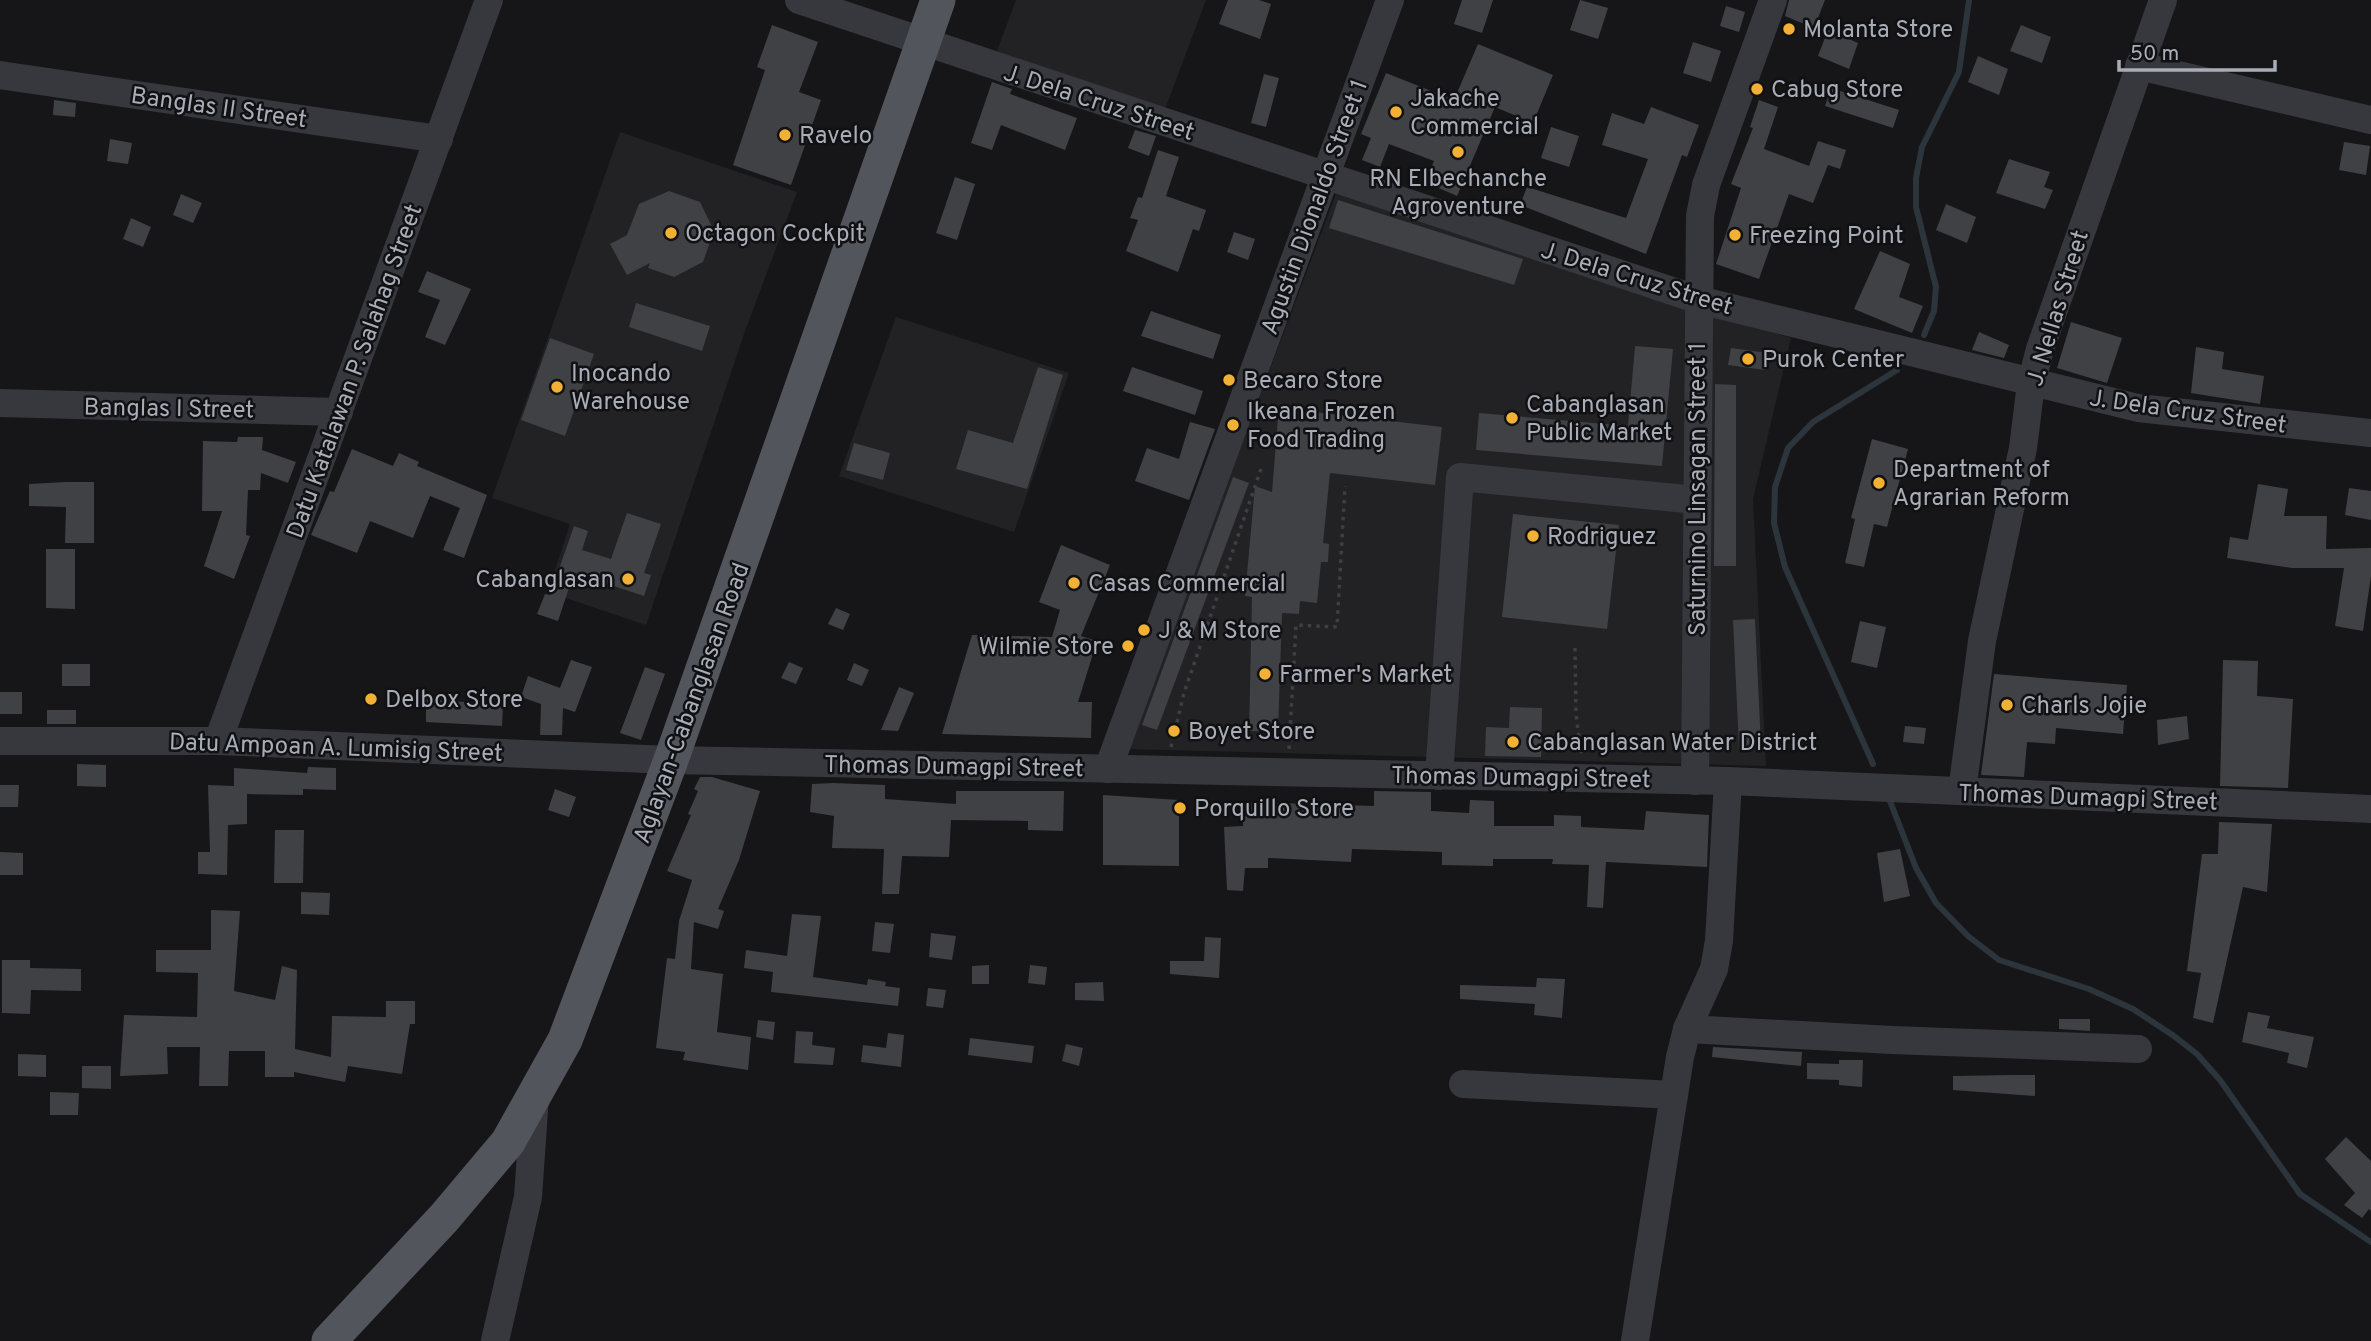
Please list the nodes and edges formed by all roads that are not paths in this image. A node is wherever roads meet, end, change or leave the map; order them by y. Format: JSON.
{"nodes":[{"id":1,"x":489,"y":0,"type":"edge"},
{"id":2,"x":799,"y":0,"type":"edge"},
{"id":3,"x":938,"y":0,"type":"edge"},
{"id":4,"x":1390,"y":0,"type":"edge"},
{"id":5,"x":1773,"y":0,"type":"edge"},
{"id":6,"x":2163,"y":0,"type":"edge"},
{"id":7,"x":923,"y":44,"type":"junction"},
{"id":8,"x":2139,"y":66,"type":"junction"},
{"id":9,"x":0,"y":75,"type":"edge"},
{"id":10,"x":2371,"y":120,"type":"edge"},
{"id":11,"x":439,"y":138,"type":"junction"},
{"id":12,"x":1325,"y":176,"type":"junction"},
{"id":13,"x":1699,"y":300,"type":"junction"},
{"id":14,"x":2031,"y":384,"type":"junction"},
{"id":15,"x":0,"y":403,"type":"edge"},
{"id":16,"x":339,"y":412,"type":"junction"},
{"id":17,"x":2371,"y":433,"type":"edge"},
{"id":18,"x":1697,"y":500,"type":"junction"},
{"id":19,"x":0,"y":741,"type":"edge"},
{"id":20,"x":218,"y":741,"type":"junction"},
{"id":21,"x":671,"y":760,"type":"junction"},
{"id":22,"x":1108,"y":769,"type":"junction"},
{"id":23,"x":1438,"y":776,"type":"junction"},
{"id":24,"x":1695,"y":781,"type":"junction"},
{"id":25,"x":1728,"y":782,"type":"junction"},
{"id":26,"x":1962,"y":792,"type":"junction"},
{"id":27,"x":2371,"y":809,"type":"edge"},
{"id":28,"x":1687,"y":1029,"type":"junction"},
{"id":29,"x":2138,"y":1049,"type":"dead end"},
{"id":30,"x":1463,"y":1084,"type":"dead end"},
{"id":31,"x":1674,"y":1095,"type":"junction"},
{"id":32,"x":535,"y":1096,"type":"junction"},
{"id":33,"x":329,"y":1341,"type":"edge"},
{"id":34,"x":495,"y":1341,"type":"edge"},
{"id":35,"x":1635,"y":1341,"type":"edge"}],
"edges":[{"from":1,"to":11,"type":"street","name":"Datu Katalawan P. Salahag Street"},
{"from":2,"to":7,"type":"street","name":"J. Dela Cruz Street"},
{"from":3,"to":7,"type":"main road","name":"Aglayan-Cabanglasan Road"},
{"from":4,"to":12,"type":"street","name":"Agustin Dionaldo Street 1"},
{"from":5,"to":13,"type":"street","name":"Saturnino Linsagan Street 1"},
{"from":6,"to":8,"type":"street","name":"J. Nellas Street"},
{"from":7,"to":12,"type":"street","name":"J. Dela Cruz Street"},
{"from":7,"to":21,"type":"main road","name":"Aglayan-Cabanglasan Road"},
{"from":8,"to":10,"type":"street"},
{"from":8,"to":14,"type":"street","name":"J. Nellas Street"},
{"from":9,"to":11,"type":"street","name":"Banglas II Street"},
{"from":11,"to":16,"type":"street","name":"Datu Katalawan P. Salahag Street"},
{"from":12,"to":13,"type":"street","name":"J. Dela Cruz Street"},
{"from":12,"to":22,"type":"street","name":"Agustin Dionaldo Street 1"},
{"from":13,"to":14,"type":"street","name":"J. Dela Cruz Street"},
{"from":13,"to":18,"type":"street","name":"Saturnino Linsagan Street 1"},
{"from":14,"to":17,"type":"street","name":"J. Dela Cruz Street"},
{"from":14,"to":26,"type":"street","name":"J. Nellas Street"},
{"from":15,"to":16,"type":"street","name":"Banglas I Street"},
{"from":16,"to":20,"type":"street","name":"Datu Katalawan P. Salahag Street"},
{"from":18,"to":23,"type":"street"},
{"from":18,"to":24,"type":"street","name":"Saturnino Linsagan Street 1"},
{"from":19,"to":20,"type":"street","name":"Datu Ampoan A. Lumisig Street"},
{"from":20,"to":21,"type":"street","name":"Datu Ampoan A. Lumisig Street"},
{"from":21,"to":22,"type":"street","name":"Thomas Dumagpi Street"},
{"from":21,"to":32,"type":"main road","name":"Aglayan-Cabanglasan Road"},
{"from":22,"to":23,"type":"street","name":"Thomas Dumagpi Street"},
{"from":23,"to":24,"type":"street","name":"Thomas Dumagpi Street"},
{"from":24,"to":25,"type":"street","name":"Thomas Dumagpi Street"},
{"from":25,"to":26,"type":"street","name":"Thomas Dumagpi Street"},
{"from":25,"to":28,"type":"street"},
{"from":26,"to":27,"type":"street","name":"Thomas Dumagpi Street"},
{"from":28,"to":29,"type":"street"},
{"from":28,"to":31,"type":"street"},
{"from":30,"to":31,"type":"street"},
{"from":31,"to":35,"type":"street"},
{"from":32,"to":33,"type":"main road","name":"Aglayan-Cabanglasan Road"},
{"from":32,"to":34,"type":"street"}]}
